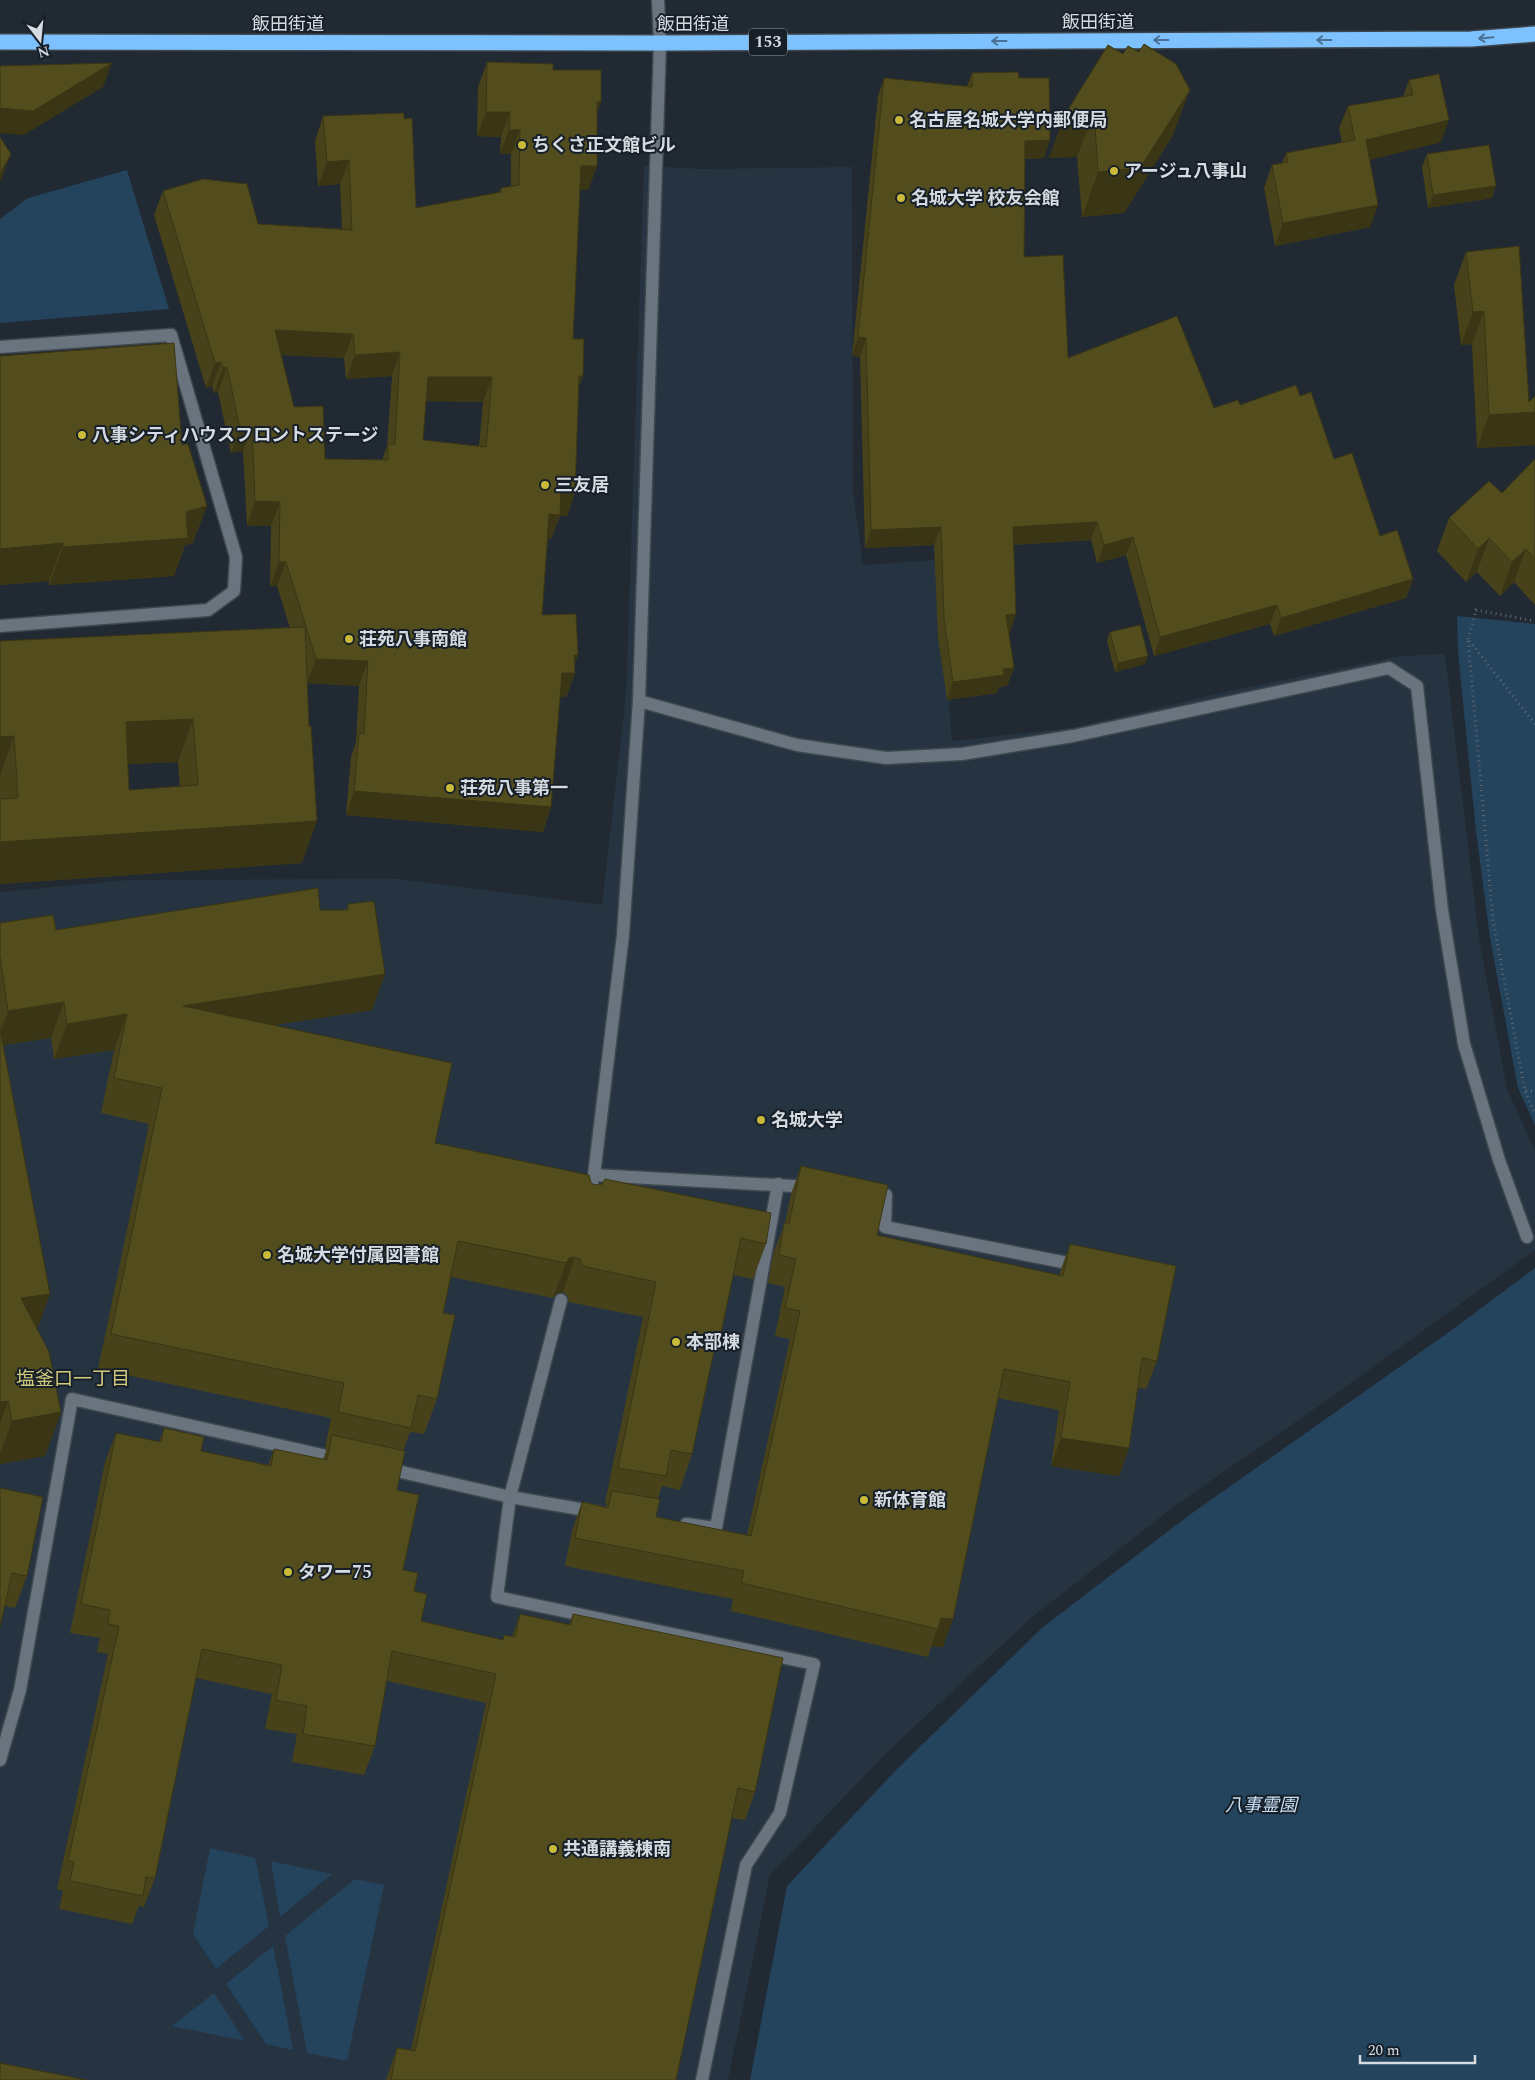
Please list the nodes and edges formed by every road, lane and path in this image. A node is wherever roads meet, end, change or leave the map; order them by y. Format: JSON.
{"nodes":[{"id":1,"x":658,"y":0,"type":"edge"},
{"id":2,"x":1535,"y":34,"type":"edge"},
{"id":3,"x":0,"y":42,"type":"edge"},
{"id":4,"x":660,"y":43,"type":"junction"},
{"id":5,"x":0,"y":347,"type":"edge"},
{"id":6,"x":1535,"y":621,"type":"edge"},
{"id":7,"x":0,"y":626,"type":"edge"},
{"id":8,"x":1468,"y":639,"type":"junction"},
{"id":9,"x":639,"y":701,"type":"junction"},
{"id":10,"x":1535,"y":724,"type":"edge"},
{"id":11,"x":1526,"y":1091,"type":"junction"},
{"id":12,"x":1535,"y":1091,"type":"edge"},
{"id":13,"x":1535,"y":1114,"type":"edge"},
{"id":14,"x":594,"y":1175,"type":"junction"},
{"id":15,"x":778,"y":1184,"type":"junction"},
{"id":16,"x":827,"y":1189,"type":"edge"},
{"id":17,"x":856,"y":1192,"type":"edge"},
{"id":18,"x":584,"y":1213,"type":"edge"},
{"id":19,"x":1527,"y":1237,"type":"dead end"},
{"id":20,"x":1089,"y":1267,"type":"edge"},
{"id":21,"x":561,"y":1300,"type":"edge"},
{"id":22,"x":354,"y":1462,"type":"edge"},
{"id":23,"x":374,"y":1466,"type":"edge"},
{"id":24,"x":510,"y":1497,"type":"junction"},
{"id":25,"x":609,"y":1514,"type":"edge"},
{"id":26,"x":677,"y":1523,"type":"edge"},
{"id":27,"x":0,"y":1760,"type":"edge"},
{"id":28,"x":702,"y":2080,"type":"edge"}],
"edges":[{"from":1,"to":4,"type":"street"},
{"from":2,"to":4,"type":"highway","name":"飯田街道","number":"153","one_way":true},
{"from":3,"to":4,"type":"highway","name":"飯田街道","number":"153"},
{"from":4,"to":9,"type":"street"},
{"from":5,"to":7,"type":"street"},
{"from":6,"to":8,"type":"path"},
{"from":8,"to":10,"type":"path"},
{"from":8,"to":11,"type":"path"},
{"from":9,"to":14,"type":"street"},
{"from":9,"to":19,"type":"street"},
{"from":11,"to":12,"type":"path"},
{"from":11,"to":13,"type":"path"},
{"from":14,"to":15,"type":"street"},
{"from":14,"to":18,"type":"street"},
{"from":15,"to":16,"type":"street"},
{"from":15,"to":26,"type":"street"},
{"from":17,"to":20,"type":"street"},
{"from":21,"to":24,"type":"street"},
{"from":22,"to":27,"type":"street"},
{"from":23,"to":24,"type":"street"},
{"from":24,"to":25,"type":"street"},
{"from":24,"to":28,"type":"street"}]}
